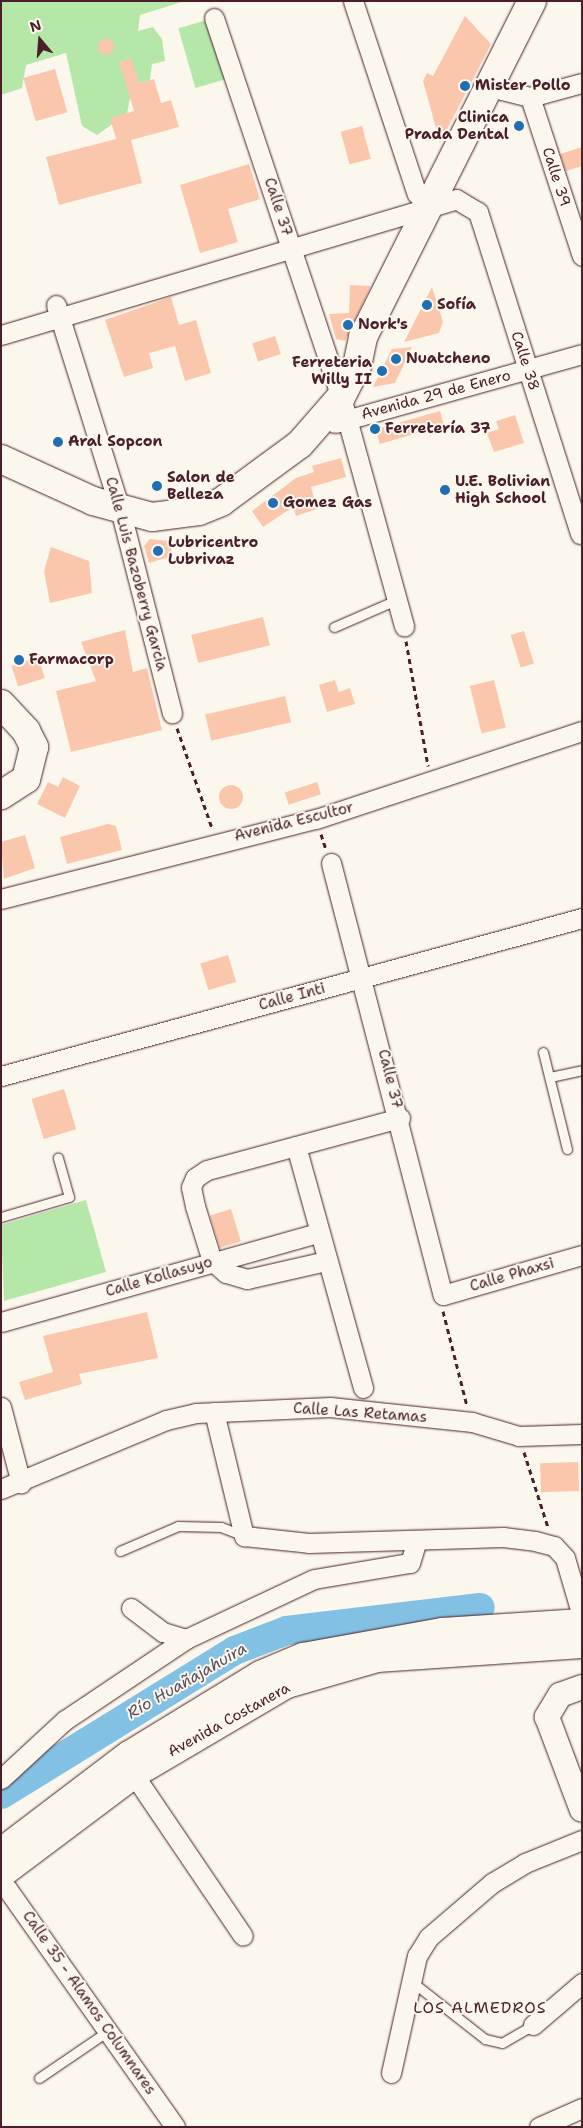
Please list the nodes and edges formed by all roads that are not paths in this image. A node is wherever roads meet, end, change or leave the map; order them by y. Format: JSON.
{"nodes":[{"id":1,"x":353,"y":1,"type":"edge"},
{"id":2,"x":532,"y":1,"type":"edge"},
{"id":3,"x":551,"y":1,"type":"edge"},
{"id":4,"x":214,"y":18,"type":"dead end"},
{"id":5,"x":582,"y":83,"type":"edge"},
{"id":6,"x":509,"y":92,"type":"junction"},
{"id":7,"x":444,"y":202,"type":"junction"},
{"id":8,"x":291,"y":247,"type":"junction"},
{"id":9,"x":582,"y":256,"type":"edge"},
{"id":10,"x":59,"y":312,"type":"junction"},
{"id":11,"x":1,"y":335,"type":"edge"},
{"id":12,"x":582,"y":354,"type":"edge"},
{"id":13,"x":528,"y":369,"type":"junction"},
{"id":14,"x":344,"y":408,"type":"junction"},
{"id":15,"x":1,"y":459,"type":"edge"},
{"id":16,"x":120,"y":509,"type":"junction"},
{"id":17,"x":580,"y":534,"type":"dead end"},
{"id":18,"x":396,"y":600,"type":"junction"},
{"id":19,"x":404,"y":626,"type":"road end"},
{"id":20,"x":334,"y":627,"type":"dead end"},
{"id":21,"x":1,"y":704,"type":"edge"},
{"id":22,"x":172,"y":713,"type":"road end"},
{"id":23,"x":582,"y":731,"type":"edge"},
{"id":24,"x":1,"y":795,"type":"edge"},
{"id":25,"x":331,"y":863,"type":"road end"},
{"id":26,"x":1,"y":899,"type":"edge"},
{"id":27,"x":582,"y":918,"type":"edge"},
{"id":28,"x":364,"y":978,"type":"junction"},
{"id":29,"x":543,"y":1052,"type":"dead end"},
{"id":30,"x":582,"y":1070,"type":"edge"},
{"id":31,"x":1,"y":1076,"type":"edge"},
{"id":32,"x":550,"y":1076,"type":"junction"},
{"id":33,"x":400,"y":1118,"type":"junction"},
{"id":34,"x":296,"y":1146,"type":"junction"},
{"id":35,"x":567,"y":1149,"type":"dead end"},
{"id":36,"x":58,"y":1158,"type":"dead end"},
{"id":37,"x":1,"y":1217,"type":"edge"},
{"id":38,"x":318,"y":1232,"type":"junction"},
{"id":39,"x":582,"y":1255,"type":"edge"},
{"id":40,"x":326,"y":1261,"type":"junction"},
{"id":41,"x":212,"y":1262,"type":"junction"},
{"id":42,"x":443,"y":1295,"type":"joint"},
{"id":43,"x":1,"y":1322,"type":"edge"},
{"id":44,"x":363,"y":1388,"type":"dead end"},
{"id":45,"x":1,"y":1407,"type":"edge"},
{"id":46,"x":214,"y":1412,"type":"junction"},
{"id":47,"x":582,"y":1434,"type":"edge"},
{"id":48,"x":20,"y":1483,"type":"junction"},
{"id":49,"x":1,"y":1489,"type":"edge"},
{"id":50,"x":244,"y":1536,"type":"junction"},
{"id":51,"x":417,"y":1540,"type":"junction"},
{"id":52,"x":120,"y":1551,"type":"dead end"},
{"id":53,"x":130,"y":1608,"type":"dead end"},
{"id":54,"x":582,"y":1616,"type":"edge"},
{"id":55,"x":582,"y":1622,"type":"edge"},
{"id":56,"x":186,"y":1639,"type":"junction"},
{"id":57,"x":582,"y":1645,"type":"edge"},
{"id":58,"x":582,"y":1687,"type":"edge"},
{"id":59,"x":134,"y":1775,"type":"junction"},
{"id":60,"x":1,"y":1779,"type":"edge"},
{"id":61,"x":582,"y":1810,"type":"edge"},
{"id":62,"x":582,"y":1840,"type":"edge"},
{"id":63,"x":1,"y":1850,"type":"edge"},
{"id":64,"x":1,"y":1875,"type":"edge"},
{"id":65,"x":1,"y":1880,"type":"edge"},
{"id":66,"x":243,"y":1936,"type":"dead end"},
{"id":67,"x":410,"y":1981,"type":"junction"},
{"id":68,"x":582,"y":1983,"type":"edge"},
{"id":69,"x":534,"y":2025,"type":"joint"},
{"id":70,"x":109,"y":2031,"type":"junction"},
{"id":71,"x":391,"y":2073,"type":"dead end"},
{"id":72,"x":39,"y":2078,"type":"dead end"},
{"id":73,"x":578,"y":2116,"type":"edge"},
{"id":74,"x":175,"y":2127,"type":"edge"},
{"id":75,"x":539,"y":2127,"type":"edge"}],
"edges":[{"from":1,"to":7,"type":"street","name":"Calle 38"},
{"from":2,"to":6,"type":"main road"},
{"from":3,"to":6,"type":"main road"},
{"from":4,"to":8,"type":"street","name":"Calle 37"},
{"from":5,"to":6,"type":"street"},
{"from":6,"to":7,"type":"main road"},
{"from":6,"to":9,"type":"street","name":"Calle 39"},
{"from":7,"to":8,"type":"street"},
{"from":7,"to":13,"type":"street","name":"Calle 38"},
{"from":7,"to":14,"type":"main road"},
{"from":8,"to":10,"type":"street"},
{"from":8,"to":14,"type":"street","name":"Calle 37"},
{"from":10,"to":11,"type":"street"},
{"from":10,"to":16,"type":"street","name":"Calle Luis Bazoberry Garcia"},
{"from":12,"to":13,"type":"street","name":"Avenida 29 de Enero"},
{"from":13,"to":14,"type":"street","name":"Avenida 29 de Enero"},
{"from":13,"to":17,"type":"street","name":"Calle 38"},
{"from":14,"to":16,"type":"main road"},
{"from":14,"to":18,"type":"street","name":"Calle 37"},
{"from":15,"to":16,"type":"main road"},
{"from":16,"to":22,"type":"street","name":"Calle Luis Bazoberry Garcia"},
{"from":18,"to":19,"type":"street","name":"Calle 37"},
{"from":18,"to":20,"type":"lane"},
{"from":21,"to":24,"type":"main road"},
{"from":23,"to":26,"type":"street","name":"Avenida Escultor"},
{"from":25,"to":28,"type":"street","name":"Calle 37"},
{"from":27,"to":28,"type":"street","name":"Calle Inti"},
{"from":28,"to":31,"type":"street","name":"Calle Inti"},
{"from":28,"to":33,"type":"street","name":"Calle 37"},
{"from":29,"to":32,"type":"lane"},
{"from":30,"to":32,"type":"lane"},
{"from":32,"to":35,"type":"lane"},
{"from":33,"to":34,"type":"street"},
{"from":33,"to":42,"type":"street","name":"Calle 37"},
{"from":34,"to":38,"type":"street"},
{"from":34,"to":41,"type":"street"},
{"from":36,"to":37,"type":"lane"},
{"from":38,"to":40,"type":"street"},
{"from":38,"to":41,"type":"street","name":"Calle Kollasuyo"},
{"from":39,"to":42,"type":"street","name":"Calle Phaxsi"},
{"from":40,"to":41,"type":"street"},
{"from":40,"to":44,"type":"street"},
{"from":41,"to":43,"type":"street","name":"Calle Kollasuyo"},
{"from":45,"to":48,"type":"street"},
{"from":46,"to":47,"type":"street","name":"Calle Las Retamas"},
{"from":46,"to":48,"type":"street","name":"Calle Las Retamas"},
{"from":46,"to":50,"type":"street"},
{"from":48,"to":49,"type":"street","name":"Calle Las Retamas"},
{"from":50,"to":51,"type":"street"},
{"from":50,"to":52,"type":"lane"},
{"from":51,"to":54,"type":"street"},
{"from":51,"to":56,"type":"street"},
{"from":53,"to":56,"type":"street"},
{"from":55,"to":63,"type":"main road","name":"Avenida Costanera"},
{"from":56,"to":60,"type":"street"},
{"from":57,"to":59,"type":"main road","name":"Avenida Costanera"},
{"from":58,"to":61,"type":"street"},
{"from":59,"to":64,"type":"main road","name":"Avenida Costanera"},
{"from":59,"to":66,"type":"street"},
{"from":62,"to":67,"type":"street"},
{"from":65,"to":70,"type":"street","name":"Calle 35 - Alamos Columnares"},
{"from":67,"to":69,"type":"lane"},
{"from":67,"to":71,"type":"street"},
{"from":68,"to":69,"type":"street"},
{"from":70,"to":72,"type":"lane"},
{"from":70,"to":74,"type":"street","name":"Calle 35 - Alamos Columnares"},
{"from":73,"to":75,"type":"street"}]}
